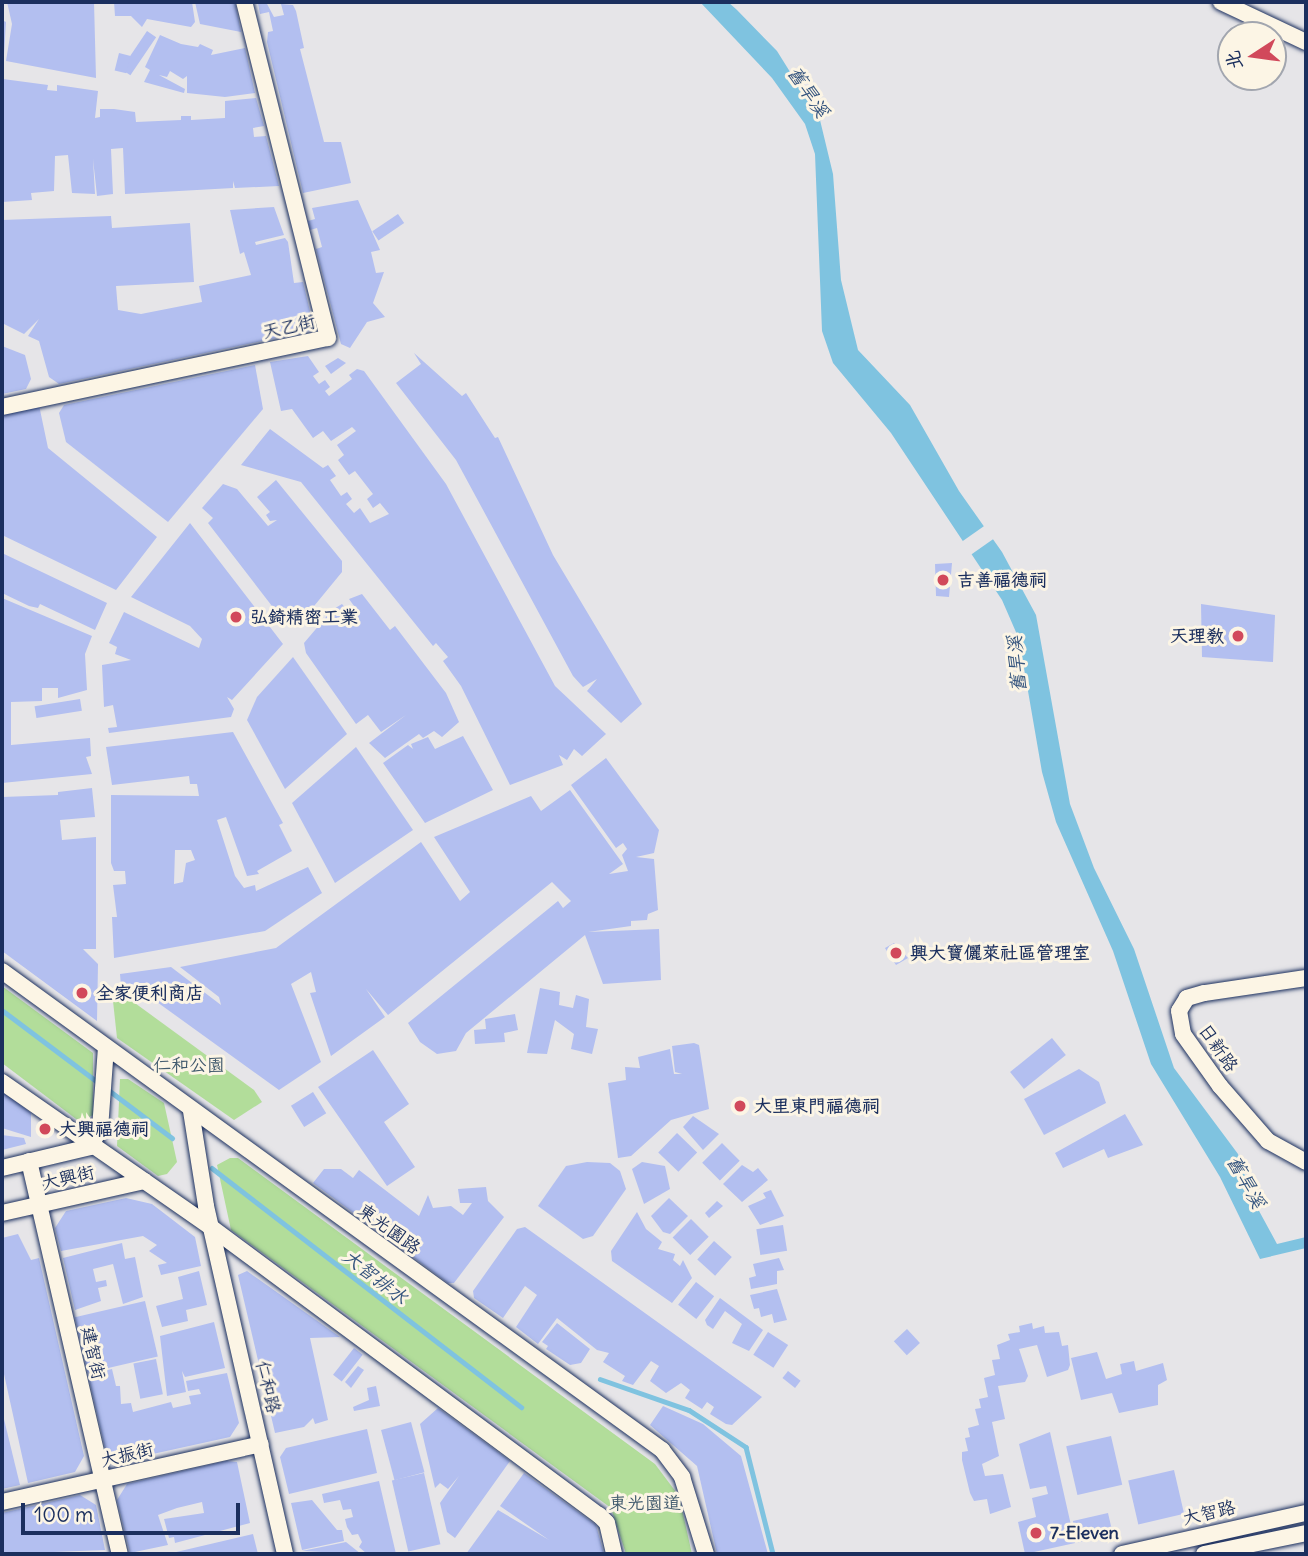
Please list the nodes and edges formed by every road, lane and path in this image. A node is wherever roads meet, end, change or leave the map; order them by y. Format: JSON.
{"nodes":[{"id":1,"x":244,"y":2,"type":"edge"},
{"id":2,"x":1221,"y":2,"type":"edge"},
{"id":3,"x":1306,"y":42,"type":"edge"},
{"id":4,"x":2,"y":407,"type":"edge"},
{"id":5,"x":2,"y":971,"type":"edge"},
{"id":6,"x":1306,"y":978,"type":"edge"},
{"id":7,"x":106,"y":1046,"type":"junction"},
{"id":8,"x":2,"y":1082,"type":"edge"},
{"id":9,"x":191,"y":1111,"type":"junction"},
{"id":10,"x":90,"y":1147,"type":"junction"},
{"id":11,"x":29,"y":1161,"type":"junction"},
{"id":12,"x":1306,"y":1162,"type":"edge"},
{"id":13,"x":2,"y":1168,"type":"edge"},
{"id":14,"x":144,"y":1181,"type":"junction"},
{"id":15,"x":40,"y":1205,"type":"junction"},
{"id":16,"x":2,"y":1213,"type":"edge"},
{"id":17,"x":212,"y":1228,"type":"junction"},
{"id":18,"x":261,"y":1444,"type":"junction"},
{"id":19,"x":103,"y":1480,"type":"junction"},
{"id":20,"x":2,"y":1502,"type":"edge"},
{"id":21,"x":1306,"y":1513,"type":"edge"},
{"id":22,"x":1306,"y":1533,"type":"edge"},
{"id":23,"x":120,"y":1554,"type":"edge"},
{"id":24,"x":285,"y":1554,"type":"edge"},
{"id":25,"x":614,"y":1554,"type":"edge"},
{"id":26,"x":706,"y":1554,"type":"edge"},
{"id":27,"x":1122,"y":1554,"type":"edge"},
{"id":28,"x":1204,"y":1554,"type":"edge"}],
"edges":[{"from":1,"to":4,"type":"street","name":"天乙街"},
{"from":2,"to":3,"type":"street"},
{"from":5,"to":7,"type":"street","name":"東光園路"},
{"from":6,"to":12,"type":"street","name":"日新路"},
{"from":7,"to":9,"type":"street","name":"東光園路"},
{"from":7,"to":10,"type":"street","name":"大興街"},
{"from":8,"to":10,"type":"street"},
{"from":9,"to":17,"type":"street","name":"仁和路"},
{"from":9,"to":26,"type":"street","name":"東光園路"},
{"from":10,"to":11,"type":"street","name":"大興街"},
{"from":10,"to":14,"type":"street"},
{"from":11,"to":13,"type":"street","name":"大興街"},
{"from":11,"to":15,"type":"street","name":"建智街"},
{"from":14,"to":15,"type":"street","name":"大興街"},
{"from":14,"to":17,"type":"street"},
{"from":15,"to":16,"type":"street","name":"大興街"},
{"from":15,"to":19,"type":"street","name":"建智街"},
{"from":17,"to":18,"type":"street","name":"仁和路"},
{"from":17,"to":25,"type":"street"},
{"from":18,"to":19,"type":"street","name":"大振街"},
{"from":18,"to":24,"type":"street","name":"仁和路"},
{"from":19,"to":20,"type":"street","name":"大振街"},
{"from":19,"to":23,"type":"street","name":"建智街"},
{"from":21,"to":27,"type":"street","name":"大智路"},
{"from":22,"to":28,"type":"street"}]}
